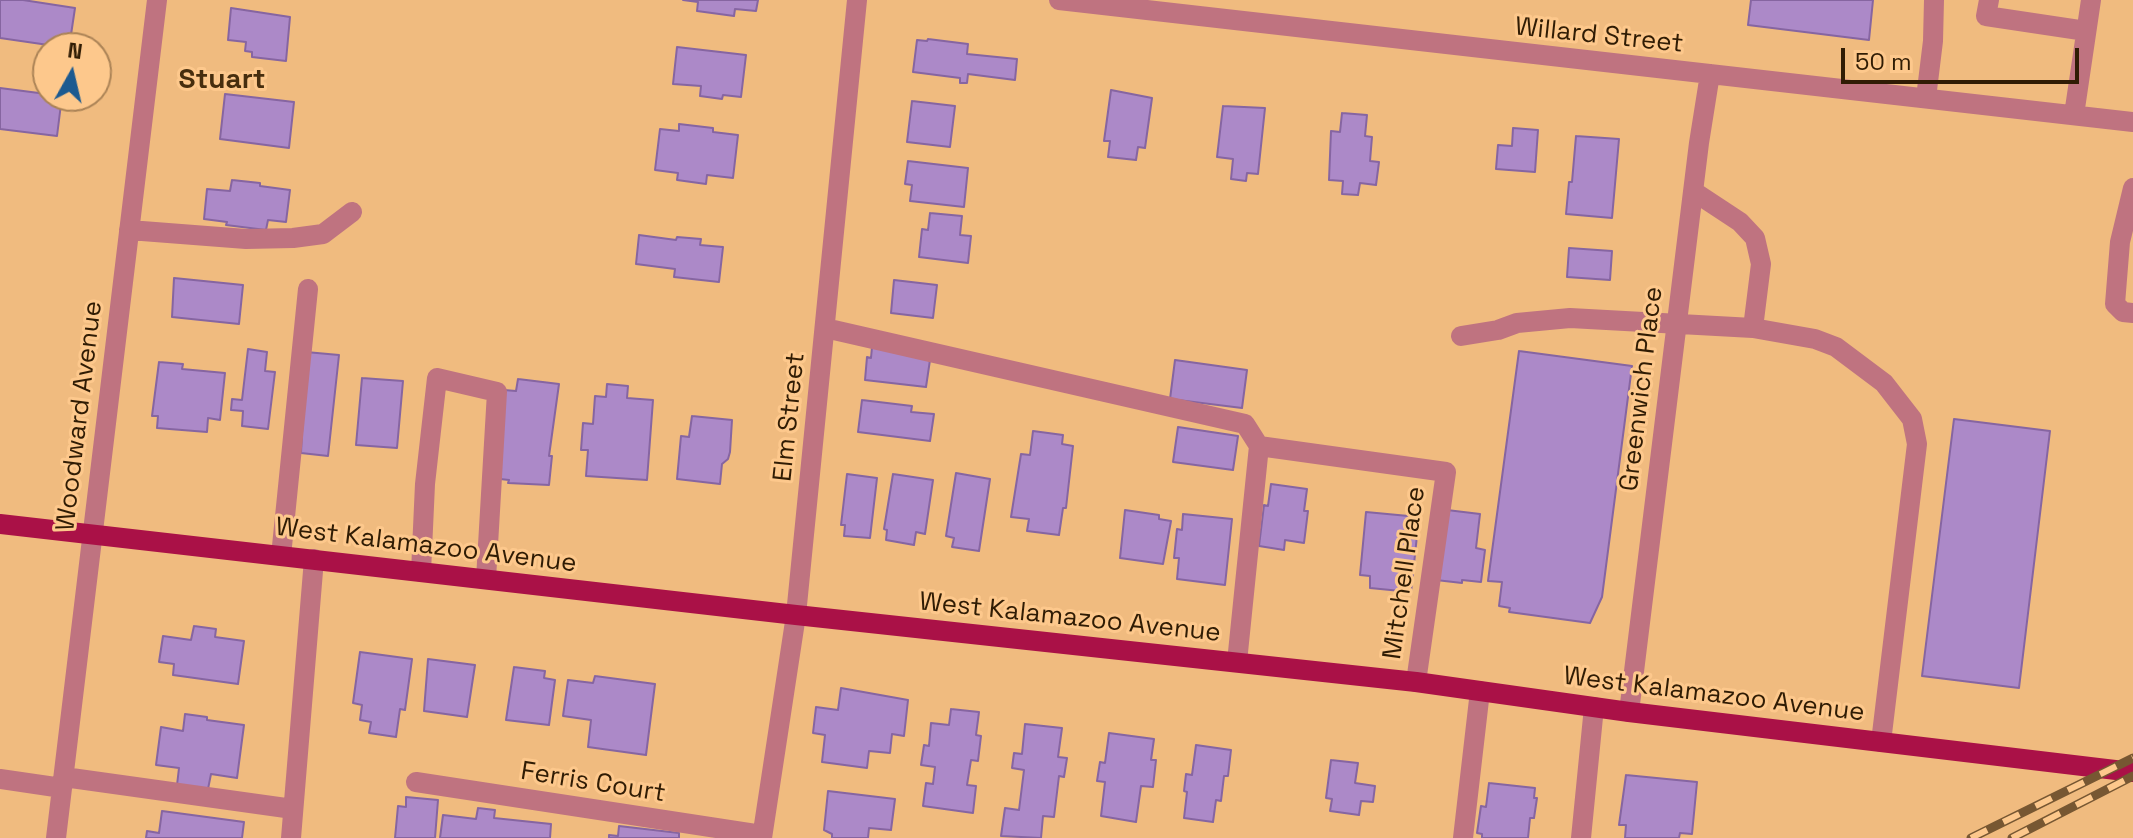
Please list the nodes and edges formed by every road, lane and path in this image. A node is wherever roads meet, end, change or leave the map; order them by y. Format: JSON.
{"nodes":[{"id":1,"x":157,"y":0,"type":"edge"},
{"id":2,"x":857,"y":0,"type":"edge"},
{"id":3,"x":1059,"y":0,"type":"edge"},
{"id":4,"x":1934,"y":0,"type":"edge"},
{"id":5,"x":1989,"y":0,"type":"edge"},
{"id":6,"x":2091,"y":0,"type":"edge"},
{"id":7,"x":2086,"y":31,"type":"junction"},
{"id":8,"x":1710,"y":74,"type":"junction"},
{"id":9,"x":1926,"y":98,"type":"junction"},
{"id":10,"x":2074,"y":115,"type":"junction"},
{"id":11,"x":2133,"y":122,"type":"edge"},
{"id":12,"x":2133,"y":188,"type":"edge"},
{"id":13,"x":1693,"y":191,"type":"junction"},
{"id":14,"x":352,"y":212,"type":"dead end"},
{"id":15,"x":129,"y":230,"type":"junction"},
{"id":16,"x":308,"y":289,"type":"dead end"},
{"id":17,"x":2133,"y":313,"type":"edge"},
{"id":18,"x":1677,"y":324,"type":"junction"},
{"id":19,"x":825,"y":328,"type":"junction"},
{"id":20,"x":1753,"y":328,"type":"junction"},
{"id":21,"x":1461,"y":336,"type":"dead end"},
{"id":22,"x":1259,"y":446,"type":"junction"},
{"id":23,"x":0,"y":524,"type":"edge"},
{"id":24,"x":92,"y":534,"type":"junction"},
{"id":25,"x":281,"y":556,"type":"junction"},
{"id":26,"x":314,"y":559,"type":"junction"},
{"id":27,"x":421,"y":572,"type":"junction"},
{"id":28,"x":486,"y":579,"type":"junction"},
{"id":29,"x":796,"y":615,"type":"junction"},
{"id":30,"x":1237,"y":662,"type":"junction"},
{"id":31,"x":1416,"y":682,"type":"junction"},
{"id":32,"x":1480,"y":691,"type":"junction"},
{"id":33,"x":1594,"y":707,"type":"junction"},
{"id":34,"x":1629,"y":712,"type":"junction"},
{"id":35,"x":1881,"y":742,"type":"junction"},
{"id":36,"x":2133,"y":772,"type":"edge"},
{"id":37,"x":0,"y":779,"type":"edge"},
{"id":38,"x":63,"y":782,"type":"junction"},
{"id":39,"x":416,"y":782,"type":"dead end"},
{"id":40,"x":293,"y":809,"type":"junction"},
{"id":41,"x":762,"y":836,"type":"edge"},
{"id":42,"x":56,"y":838,"type":"edge"},
{"id":43,"x":291,"y":838,"type":"edge"},
{"id":44,"x":1463,"y":838,"type":"edge"},
{"id":45,"x":1581,"y":838,"type":"edge"}],
"edges":[{"from":1,"to":15,"type":"street","name":"Woodward Avenue"},
{"from":2,"to":19,"type":"street","name":"Elm Street"},
{"from":3,"to":8,"type":"street","name":"Willard Street"},
{"from":4,"to":9,"type":"street"},
{"from":5,"to":7,"type":"street"},
{"from":6,"to":7,"type":"street"},
{"from":7,"to":10,"type":"street"},
{"from":8,"to":9,"type":"street","name":"Willard Street"},
{"from":8,"to":13,"type":"street","name":"Greenwich Place"},
{"from":9,"to":10,"type":"street","name":"Willard Street"},
{"from":10,"to":11,"type":"street","name":"Willard Street"},
{"from":12,"to":17,"type":"street"},
{"from":13,"to":18,"type":"street","name":"Greenwich Place"},
{"from":13,"to":20,"type":"street"},
{"from":14,"to":15,"type":"street"},
{"from":15,"to":24,"type":"street","name":"Woodward Avenue"},
{"from":16,"to":25,"type":"street"},
{"from":18,"to":20,"type":"street"},
{"from":18,"to":21,"type":"street"},
{"from":18,"to":34,"type":"street","name":"Greenwich Place"},
{"from":19,"to":22,"type":"street"},
{"from":19,"to":29,"type":"street","name":"Elm Street"},
{"from":20,"to":35,"type":"street"},
{"from":22,"to":30,"type":"street"},
{"from":22,"to":31,"type":"street","name":"Mitchell Place"},
{"from":23,"to":24,"type":"main road","name":"West Kalamazoo Avenue"},
{"from":24,"to":25,"type":"main road","name":"West Kalamazoo Avenue"},
{"from":24,"to":38,"type":"street","name":"Woodward Avenue"},
{"from":25,"to":26,"type":"main road","name":"West Kalamazoo Avenue"},
{"from":26,"to":27,"type":"main road","name":"West Kalamazoo Avenue"},
{"from":26,"to":40,"type":"street"},
{"from":27,"to":28,"type":"main road","name":"West Kalamazoo Avenue"},
{"from":27,"to":28,"type":"street"},
{"from":28,"to":29,"type":"main road","name":"West Kalamazoo Avenue"},
{"from":29,"to":30,"type":"main road","name":"West Kalamazoo Avenue"},
{"from":29,"to":41,"type":"street","name":"Elm Street"},
{"from":30,"to":31,"type":"main road","name":"West Kalamazoo Avenue"},
{"from":31,"to":32,"type":"main road","name":"West Kalamazoo Avenue"},
{"from":32,"to":33,"type":"main road","name":"West Kalamazoo Avenue"},
{"from":32,"to":44,"type":"street"},
{"from":33,"to":34,"type":"main road","name":"West Kalamazoo Avenue"},
{"from":33,"to":45,"type":"street"},
{"from":34,"to":35,"type":"main road","name":"West Kalamazoo Avenue"},
{"from":35,"to":36,"type":"main road","name":"West Kalamazoo Avenue"},
{"from":37,"to":38,"type":"street"},
{"from":38,"to":40,"type":"street"},
{"from":38,"to":42,"type":"street","name":"Woodward Avenue"},
{"from":39,"to":41,"type":"street","name":"Ferris Court"},
{"from":40,"to":43,"type":"street"}]}
